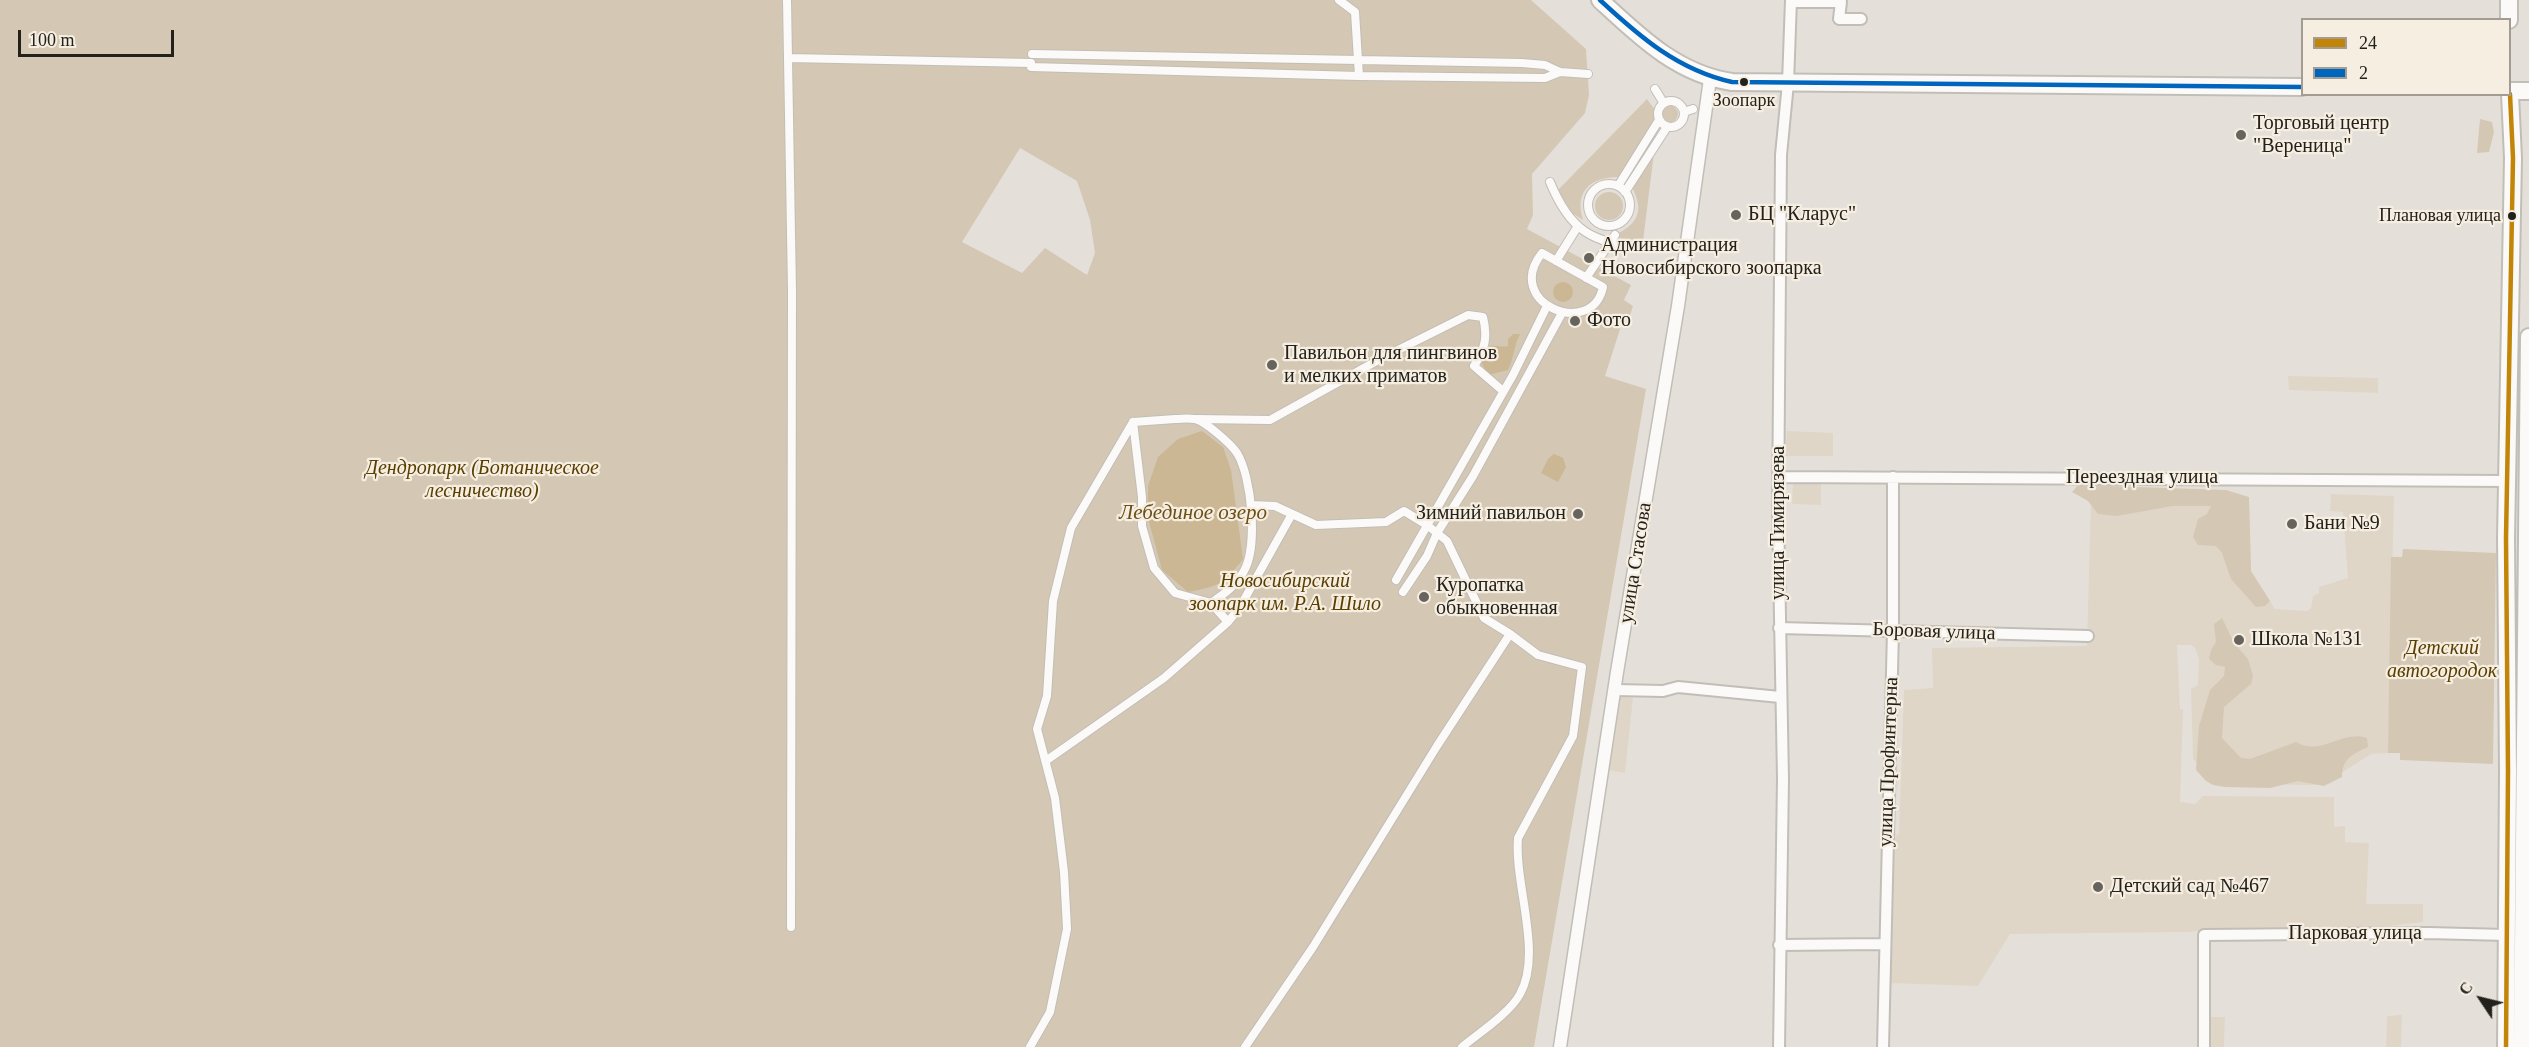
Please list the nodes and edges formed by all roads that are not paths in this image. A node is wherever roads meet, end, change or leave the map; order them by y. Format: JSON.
{"nodes":[{"id":1,"x":787,"y":0,"type":"edge"},
{"id":2,"x":1339,"y":0,"type":"edge"},
{"id":3,"x":2509,"y":0,"type":"edge"},
{"id":4,"x":1602,"y":1,"type":"edge"},
{"id":5,"x":1791,"y":1,"type":"edge"},
{"id":6,"x":2509,"y":18,"type":"edge"},
{"id":7,"x":1861,"y":19,"type":"dead end"},
{"id":8,"x":789,"y":58,"type":"junction"},
{"id":9,"x":1031,"y":61,"type":"junction"},
{"id":10,"x":1360,"y":62,"type":"junction"},
{"id":11,"x":1560,"y":72,"type":"junction"},
{"id":12,"x":1588,"y":74,"type":"dead end"},
{"id":13,"x":1359,"y":76,"type":"junction"},
{"id":14,"x":1710,"y":79,"type":"junction"},
{"id":15,"x":1788,"y":83,"type":"junction"},
{"id":16,"x":2301,"y":87,"type":"edge"},
{"id":17,"x":1655,"y":89,"type":"dead end"},
{"id":18,"x":2529,"y":91,"type":"edge"},
{"id":19,"x":2511,"y":92,"type":"edge"},
{"id":20,"x":2510,"y":96,"type":"edge"},
{"id":21,"x":1663,"y":102,"type":"junction"},
{"id":22,"x":1693,"y":109,"type":"dead end"},
{"id":23,"x":1684,"y":112,"type":"junction"},
{"id":24,"x":1659,"y":120,"type":"junction"},
{"id":25,"x":1667,"y":127,"type":"junction"},
{"id":26,"x":1550,"y":182,"type":"dead end"},
{"id":27,"x":1618,"y":186,"type":"junction"},
{"id":28,"x":1625,"y":192,"type":"junction"},
{"id":29,"x":1598,"y":224,"type":"junction"},
{"id":30,"x":1578,"y":226,"type":"junction"},
{"id":31,"x":1615,"y":235,"type":"dead end"},
{"id":32,"x":1591,"y":236,"type":"junction"},
{"id":33,"x":1609,"y":243,"type":"junction"},
{"id":34,"x":1644,"y":248,"type":"dead end"},
{"id":35,"x":1558,"y":257,"type":"junction"},
{"id":36,"x":1586,"y":278,"type":"junction"},
{"id":37,"x":1547,"y":306,"type":"junction"},
{"id":38,"x":1562,"y":313,"type":"junction"},
{"id":39,"x":2529,"y":337,"type":"edge"},
{"id":40,"x":1503,"y":391,"type":"junction"},
{"id":41,"x":1196,"y":419,"type":"junction"},
{"id":42,"x":1133,"y":422,"type":"junction"},
{"id":43,"x":1778,"y":477,"type":"junction"},
{"id":44,"x":1893,"y":477,"type":"junction"},
{"id":45,"x":2507,"y":481,"type":"junction"},
{"id":46,"x":1251,"y":505,"type":"junction"},
{"id":47,"x":1292,"y":514,"type":"junction"},
{"id":48,"x":1427,"y":525,"type":"junction"},
{"id":49,"x":1437,"y":533,"type":"junction"},
{"id":50,"x":1396,"y":580,"type":"dead end"},
{"id":51,"x":1403,"y":592,"type":"dead end"},
{"id":52,"x":1211,"y":603,"type":"junction"},
{"id":53,"x":1228,"y":622,"type":"junction"},
{"id":54,"x":1779,"y":628,"type":"junction"},
{"id":55,"x":1893,"y":630,"type":"junction"},
{"id":56,"x":1510,"y":634,"type":"junction"},
{"id":57,"x":2088,"y":636,"type":"dead end"},
{"id":58,"x":1615,"y":690,"type":"junction"},
{"id":59,"x":1780,"y":697,"type":"junction"},
{"id":60,"x":1047,"y":760,"type":"junction"},
{"id":61,"x":791,"y":927,"type":"dead end"},
{"id":62,"x":2506,"y":935,"type":"junction"},
{"id":63,"x":1884,"y":944,"type":"junction"},
{"id":64,"x":1779,"y":945,"type":"junction"},
{"id":65,"x":1030,"y":1047,"type":"edge"},
{"id":66,"x":1245,"y":1047,"type":"edge"},
{"id":67,"x":1462,"y":1047,"type":"edge"},
{"id":68,"x":1560,"y":1047,"type":"edge"},
{"id":69,"x":1779,"y":1047,"type":"edge"},
{"id":70,"x":1883,"y":1047,"type":"edge"},
{"id":71,"x":2204,"y":1047,"type":"edge"},
{"id":72,"x":2506,"y":1047,"type":"edge"},
{"id":73,"x":2522,"y":1047,"type":"edge"}],
"edges":[{"from":1,"to":8,"type":"street"},
{"from":2,"to":10,"type":"street"},
{"from":3,"to":6,"type":"main road"},
{"from":4,"to":14,"type":"main road"},
{"from":5,"to":7,"type":"street"},
{"from":5,"to":15,"type":"street","name":"улица Тимирязева"},
{"from":8,"to":9,"type":"street"},
{"from":8,"to":61,"type":"street"},
{"from":9,"to":10,"type":"street"},
{"from":9,"to":13,"type":"street"},
{"from":10,"to":11,"type":"street"},
{"from":10,"to":13,"type":"street"},
{"from":11,"to":12,"type":"street"},
{"from":11,"to":13,"type":"street"},
{"from":14,"to":15,"type":"main road"},
{"from":14,"to":58,"type":"street","name":"улица Стасова"},
{"from":15,"to":16,"type":"main road"},
{"from":15,"to":43,"type":"street","name":"улица Тимирязева"},
{"from":17,"to":21,"type":"street"},
{"from":18,"to":19,"type":"main road"},
{"from":20,"to":45,"type":"main road"},
{"from":21,"to":23,"type":"street"},
{"from":21,"to":24,"type":"street"},
{"from":22,"to":23,"type":"street"},
{"from":23,"to":25,"type":"street"},
{"from":24,"to":25,"type":"street"},
{"from":24,"to":27,"type":"street"},
{"from":25,"to":28,"type":"street"},
{"from":26,"to":30,"type":"street"},
{"from":27,"to":28,"type":"street"},
{"from":27,"to":29,"type":"street"},
{"from":28,"to":29,"type":"street"},
{"from":29,"to":32,"type":"street"},
{"from":30,"to":32,"type":"street"},
{"from":30,"to":35,"type":"street"},
{"from":31,"to":33,"type":"street"},
{"from":32,"to":33,"type":"street"},
{"from":33,"to":34,"type":"street"},
{"from":33,"to":36,"type":"street"},
{"from":35,"to":36,"type":"street"},
{"from":35,"to":37,"type":"street"},
{"from":36,"to":38,"type":"street"},
{"from":37,"to":38,"type":"street"},
{"from":37,"to":40,"type":"street"},
{"from":38,"to":49,"type":"street"},
{"from":39,"to":73,"type":"main road"},
{"from":40,"to":41,"type":"street"},
{"from":40,"to":48,"type":"street"},
{"from":41,"to":42,"type":"street"},
{"from":41,"to":46,"type":"street"},
{"from":42,"to":52,"type":"street"},
{"from":42,"to":60,"type":"street"},
{"from":43,"to":44,"type":"street","name":"Переездная улица"},
{"from":43,"to":54,"type":"street","name":"улица Тимирязева"},
{"from":44,"to":45,"type":"street","name":"Переездная улица"},
{"from":44,"to":55,"type":"street","name":"улица Профинтерна"},
{"from":45,"to":62,"type":"main road"},
{"from":46,"to":47,"type":"street"},
{"from":46,"to":52,"type":"street"},
{"from":47,"to":48,"type":"street"},
{"from":47,"to":53,"type":"street"},
{"from":48,"to":49,"type":"street"},
{"from":48,"to":50,"type":"street"},
{"from":49,"to":51,"type":"street"},
{"from":49,"to":56,"type":"street"},
{"from":52,"to":53,"type":"street"},
{"from":53,"to":60,"type":"street"},
{"from":54,"to":55,"type":"street","name":"Боровая улица"},
{"from":54,"to":59,"type":"street","name":"улица Тимирязева"},
{"from":55,"to":57,"type":"street","name":"Боровая улица"},
{"from":55,"to":63,"type":"street","name":"улица Профинтерна"},
{"from":56,"to":66,"type":"street"},
{"from":56,"to":67,"type":"street"},
{"from":58,"to":59,"type":"street"},
{"from":58,"to":68,"type":"street","name":"улица Стасова"},
{"from":59,"to":64,"type":"street","name":"улица Тимирязева"},
{"from":60,"to":65,"type":"street"},
{"from":62,"to":71,"type":"street","name":"Парковая улица"},
{"from":62,"to":72,"type":"main road"},
{"from":63,"to":64,"type":"street"},
{"from":63,"to":70,"type":"street","name":"улица Профинтерна"},
{"from":64,"to":69,"type":"street","name":"улица Тимирязева"}]}
